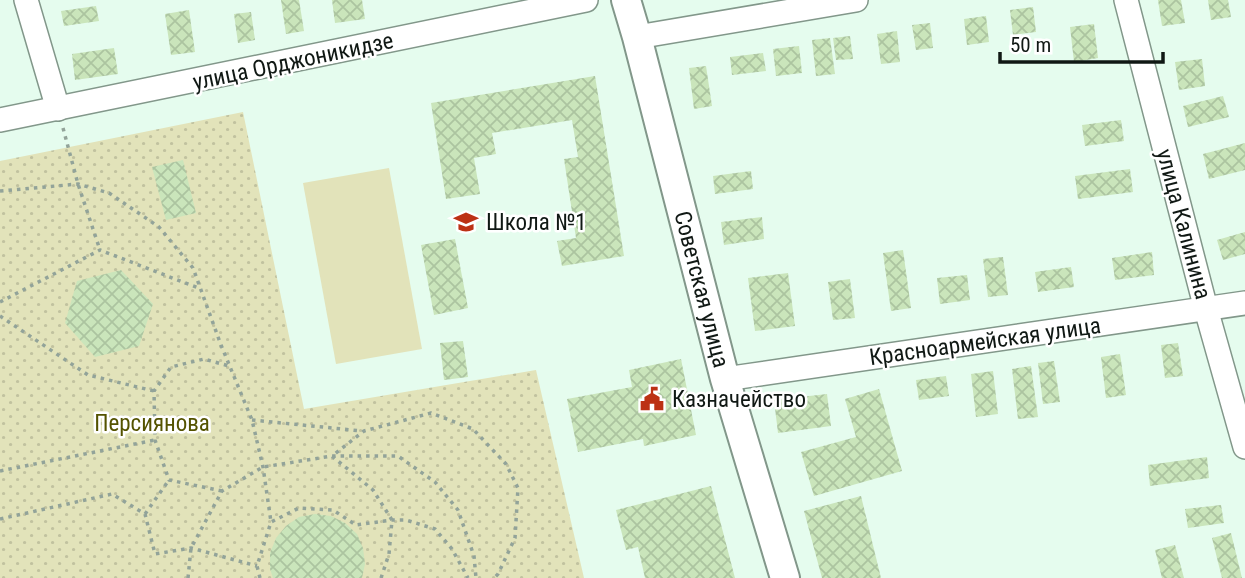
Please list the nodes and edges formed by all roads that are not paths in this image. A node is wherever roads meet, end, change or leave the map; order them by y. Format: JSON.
{"nodes":[{"id":1,"x":26,"y":0,"type":"edge"},
{"id":2,"x":586,"y":0,"type":"edge"},
{"id":3,"x":626,"y":0,"type":"edge"},
{"id":4,"x":856,"y":0,"type":"edge"},
{"id":5,"x":1126,"y":0,"type":"edge"},
{"id":6,"x":637,"y":37,"type":"junction"},
{"id":7,"x":58,"y":109,"type":"junction"},
{"id":8,"x":0,"y":120,"type":"edge"},
{"id":9,"x":1245,"y":303,"type":"edge"},
{"id":10,"x":1206,"y":309,"type":"junction"},
{"id":11,"x":725,"y":379,"type":"junction"},
{"id":12,"x":1245,"y":447,"type":"edge"},
{"id":13,"x":785,"y":578,"type":"edge"}],
"edges":[{"from":1,"to":7,"type":"street"},
{"from":2,"to":7,"type":"street","name":"улица Орджоникидзе"},
{"from":3,"to":6,"type":"street","name":"Советская улица"},
{"from":4,"to":6,"type":"street"},
{"from":5,"to":10,"type":"street","name":"улица Калинина"},
{"from":6,"to":11,"type":"street","name":"Советская улица"},
{"from":7,"to":8,"type":"street","name":"улица Орджоникидзе"},
{"from":9,"to":10,"type":"street","name":"Красноармейская улица"},
{"from":10,"to":11,"type":"street","name":"Красноармейская улица"},
{"from":10,"to":12,"type":"street","name":"улица Калинина"},
{"from":11,"to":13,"type":"street","name":"Советская улица"}]}
